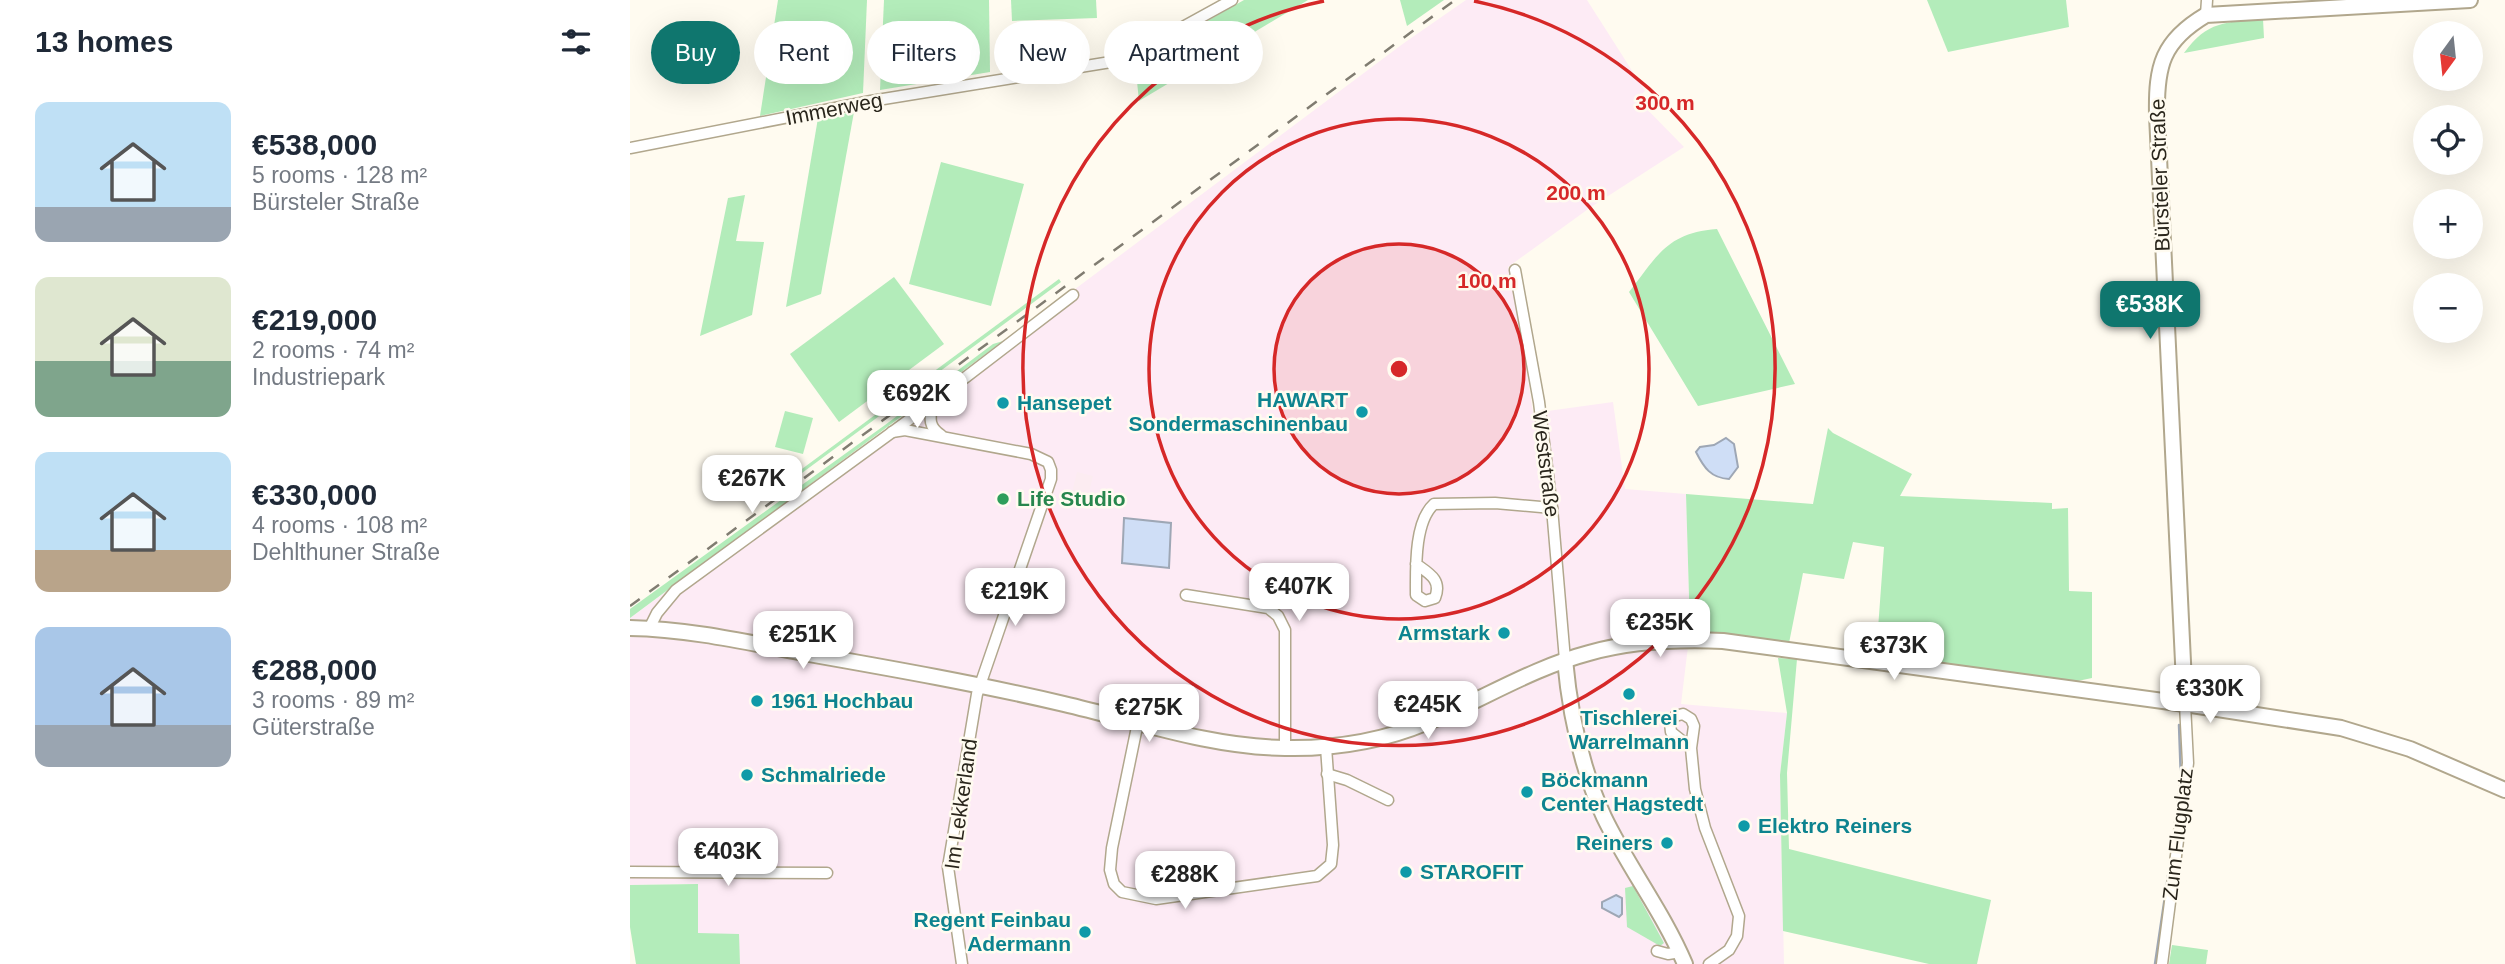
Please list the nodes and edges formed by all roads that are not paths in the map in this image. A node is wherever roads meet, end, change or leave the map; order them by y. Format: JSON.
{"nodes":[{"id":1,"x":1232,"y":0,"type":"edge"},
{"id":2,"x":2470,"y":0,"type":"edge"},
{"id":3,"x":2207,"y":8,"type":"edge"},
{"id":4,"x":630,"y":148,"type":"edge"},
{"id":5,"x":1515,"y":270,"type":"dead end"},
{"id":6,"x":1073,"y":295,"type":"dead end"},
{"id":7,"x":932,"y":403,"type":"junction"},
{"id":8,"x":892,"y":432,"type":"junction"},
{"id":9,"x":946,"y":438,"type":"junction"},
{"id":10,"x":1552,"y":508,"type":"junction"},
{"id":11,"x":1416,"y":564,"type":"dead end"},
{"id":12,"x":1186,"y":595,"type":"dead end"},
{"id":13,"x":630,"y":628,"type":"edge"},
{"id":14,"x":649,"y":629,"type":"junction"},
{"id":15,"x":1565,"y":660,"type":"junction"},
{"id":16,"x":979,"y":686,"type":"junction"},
{"id":17,"x":2185,"y":704,"type":"junction"},
{"id":18,"x":1138,"y":722,"type":"junction"},
{"id":19,"x":1326,"y":747,"type":"junction"},
{"id":20,"x":1285,"y":748,"type":"junction"},
{"id":21,"x":1690,"y":748,"type":"dead end"},
{"id":22,"x":1327,"y":774,"type":"junction"},
{"id":23,"x":2505,"y":790,"type":"edge"},
{"id":24,"x":1388,"y":800,"type":"dead end"},
{"id":25,"x":630,"y":872,"type":"edge"},
{"id":26,"x":827,"y":873,"type":"dead end"},
{"id":27,"x":1657,"y":951,"type":"dead end"},
{"id":28,"x":1682,"y":958,"type":"edge"},
{"id":29,"x":962,"y":964,"type":"edge"},
{"id":30,"x":1709,"y":964,"type":"edge"},
{"id":31,"x":2162,"y":964,"type":"edge"}],
"edges":[{"from":1,"to":4,"type":"street","name":"Immerweg"},
{"from":2,"to":3,"type":"street","name":"Bürsteler Straße"},
{"from":3,"to":17,"type":"street","name":"Bürsteler Straße"},
{"from":5,"to":10,"type":"street","name":"Weststraße"},
{"from":6,"to":7,"type":"street"},
{"from":7,"to":8,"type":"street"},
{"from":7,"to":9,"type":"street"},
{"from":8,"to":9,"type":"street"},
{"from":8,"to":14,"type":"street"},
{"from":9,"to":16,"type":"street","name":"Im Lekkerland"},
{"from":10,"to":11,"type":"street"},
{"from":10,"to":15,"type":"street","name":"Weststraße"},
{"from":12,"to":20,"type":"street"},
{"from":13,"to":14,"type":"street"},
{"from":14,"to":16,"type":"street"},
{"from":15,"to":17,"type":"street"},
{"from":15,"to":19,"type":"street"},
{"from":15,"to":28,"type":"street"},
{"from":16,"to":18,"type":"street"},
{"from":16,"to":29,"type":"street","name":"Im Lekkerland"},
{"from":17,"to":23,"type":"street"},
{"from":17,"to":31,"type":"street","name":"Zum Flugplatz"},
{"from":18,"to":20,"type":"street"},
{"from":18,"to":22,"type":"street"},
{"from":19,"to":20,"type":"street"},
{"from":19,"to":22,"type":"street"},
{"from":21,"to":30,"type":"street"},
{"from":22,"to":24,"type":"street"},
{"from":25,"to":26,"type":"street"},
{"from":27,"to":28,"type":"street"}]}
